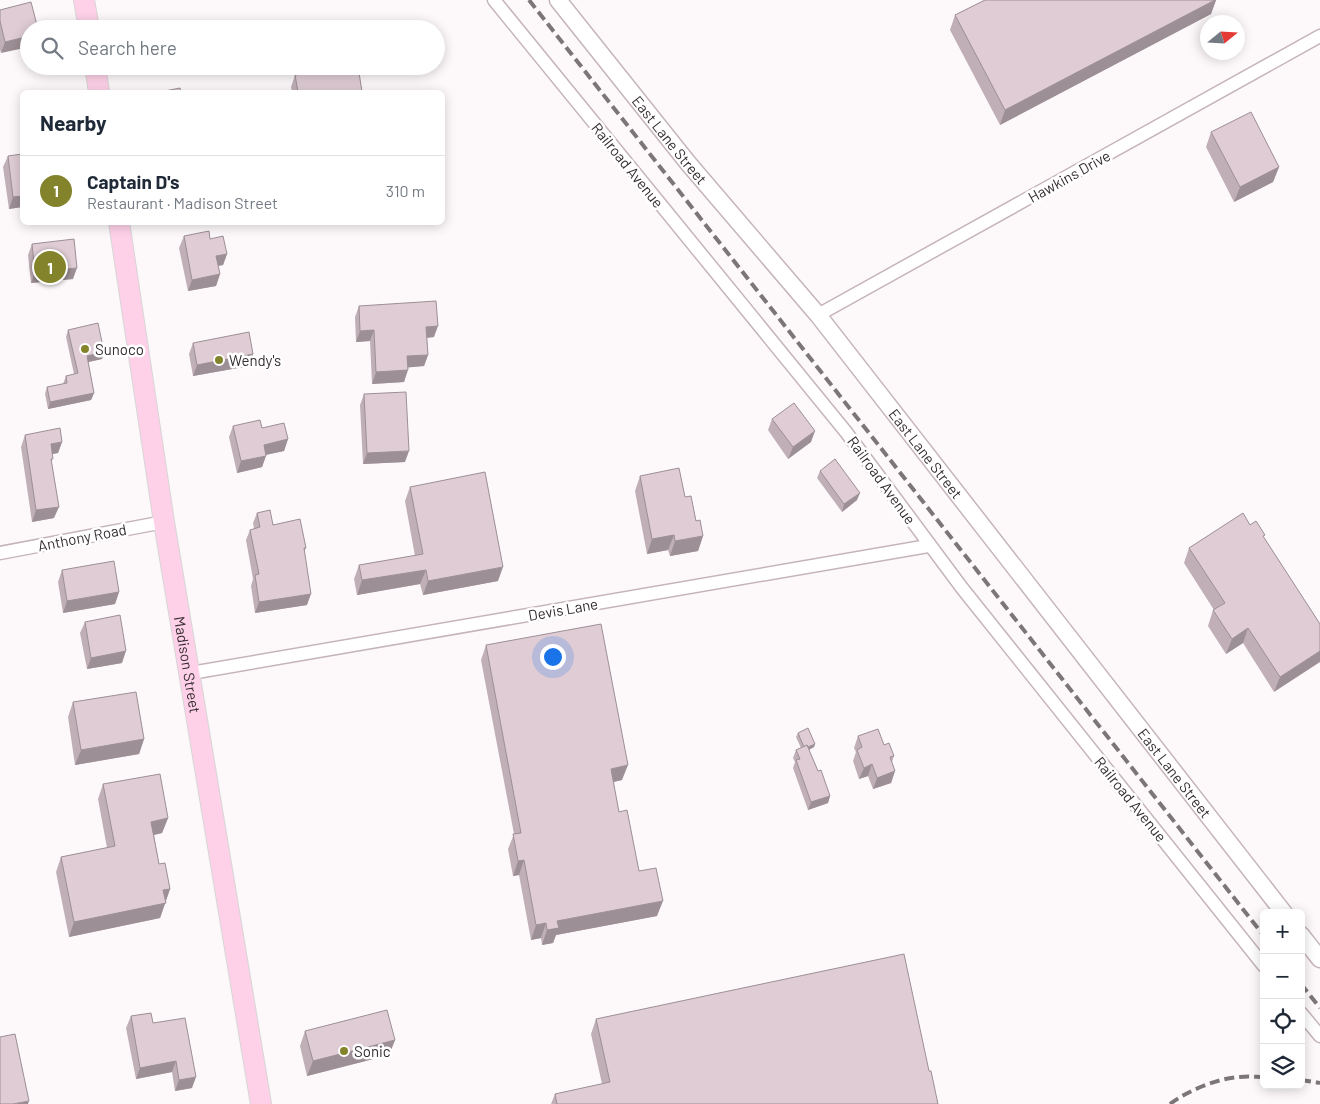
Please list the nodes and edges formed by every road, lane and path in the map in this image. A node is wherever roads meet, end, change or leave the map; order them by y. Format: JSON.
{"nodes":[{"id":1,"x":84,"y":0,"type":"edge"},
{"id":2,"x":494,"y":0,"type":"edge"},
{"id":3,"x":558,"y":0,"type":"edge"},
{"id":4,"x":87,"y":20,"type":"edge"},
{"id":5,"x":1320,"y":36,"type":"edge"},
{"id":6,"x":96,"y":75,"type":"edge"},
{"id":7,"x":99,"y":90,"type":"edge"},
{"id":8,"x":119,"y":225,"type":"edge"},
{"id":9,"x":818,"y":315,"type":"junction"},
{"id":10,"x":164,"y":522,"type":"junction"},
{"id":11,"x":925,"y":539,"type":"junction"},
{"id":12,"x":0,"y":552,"type":"edge"},
{"id":13,"x":190,"y":673,"type":"junction"},
{"id":14,"x":1281,"y":909,"type":"edge"},
{"id":15,"x":1305,"y":940,"type":"edge"},
{"id":16,"x":1320,"y":959,"type":"edge"},
{"id":17,"x":1260,"y":961,"type":"edge"},
{"id":18,"x":1305,"y":1018,"type":"edge"},
{"id":19,"x":1320,"y":1036,"type":"edge"},
{"id":20,"x":261,"y":1104,"type":"edge"}],
"edges":[{"from":1,"to":4,"type":"main road"},
{"from":2,"to":11,"type":"street","name":"Railroad Avenue"},
{"from":3,"to":9,"type":"street","name":"East Lane Street"},
{"from":5,"to":9,"type":"street","name":"Hawkins Drive"},
{"from":6,"to":7,"type":"main road"},
{"from":8,"to":10,"type":"main road","name":"Madison Street"},
{"from":9,"to":14,"type":"street","name":"East Lane Street"},
{"from":10,"to":12,"type":"street","name":"Anthony Road"},
{"from":10,"to":13,"type":"main road","name":"Madison Street"},
{"from":11,"to":13,"type":"street","name":"Devis Lane"},
{"from":11,"to":17,"type":"street","name":"Railroad Avenue"},
{"from":13,"to":20,"type":"main road","name":"Madison Street"},
{"from":15,"to":16,"type":"street"},
{"from":18,"to":19,"type":"street"}]}
